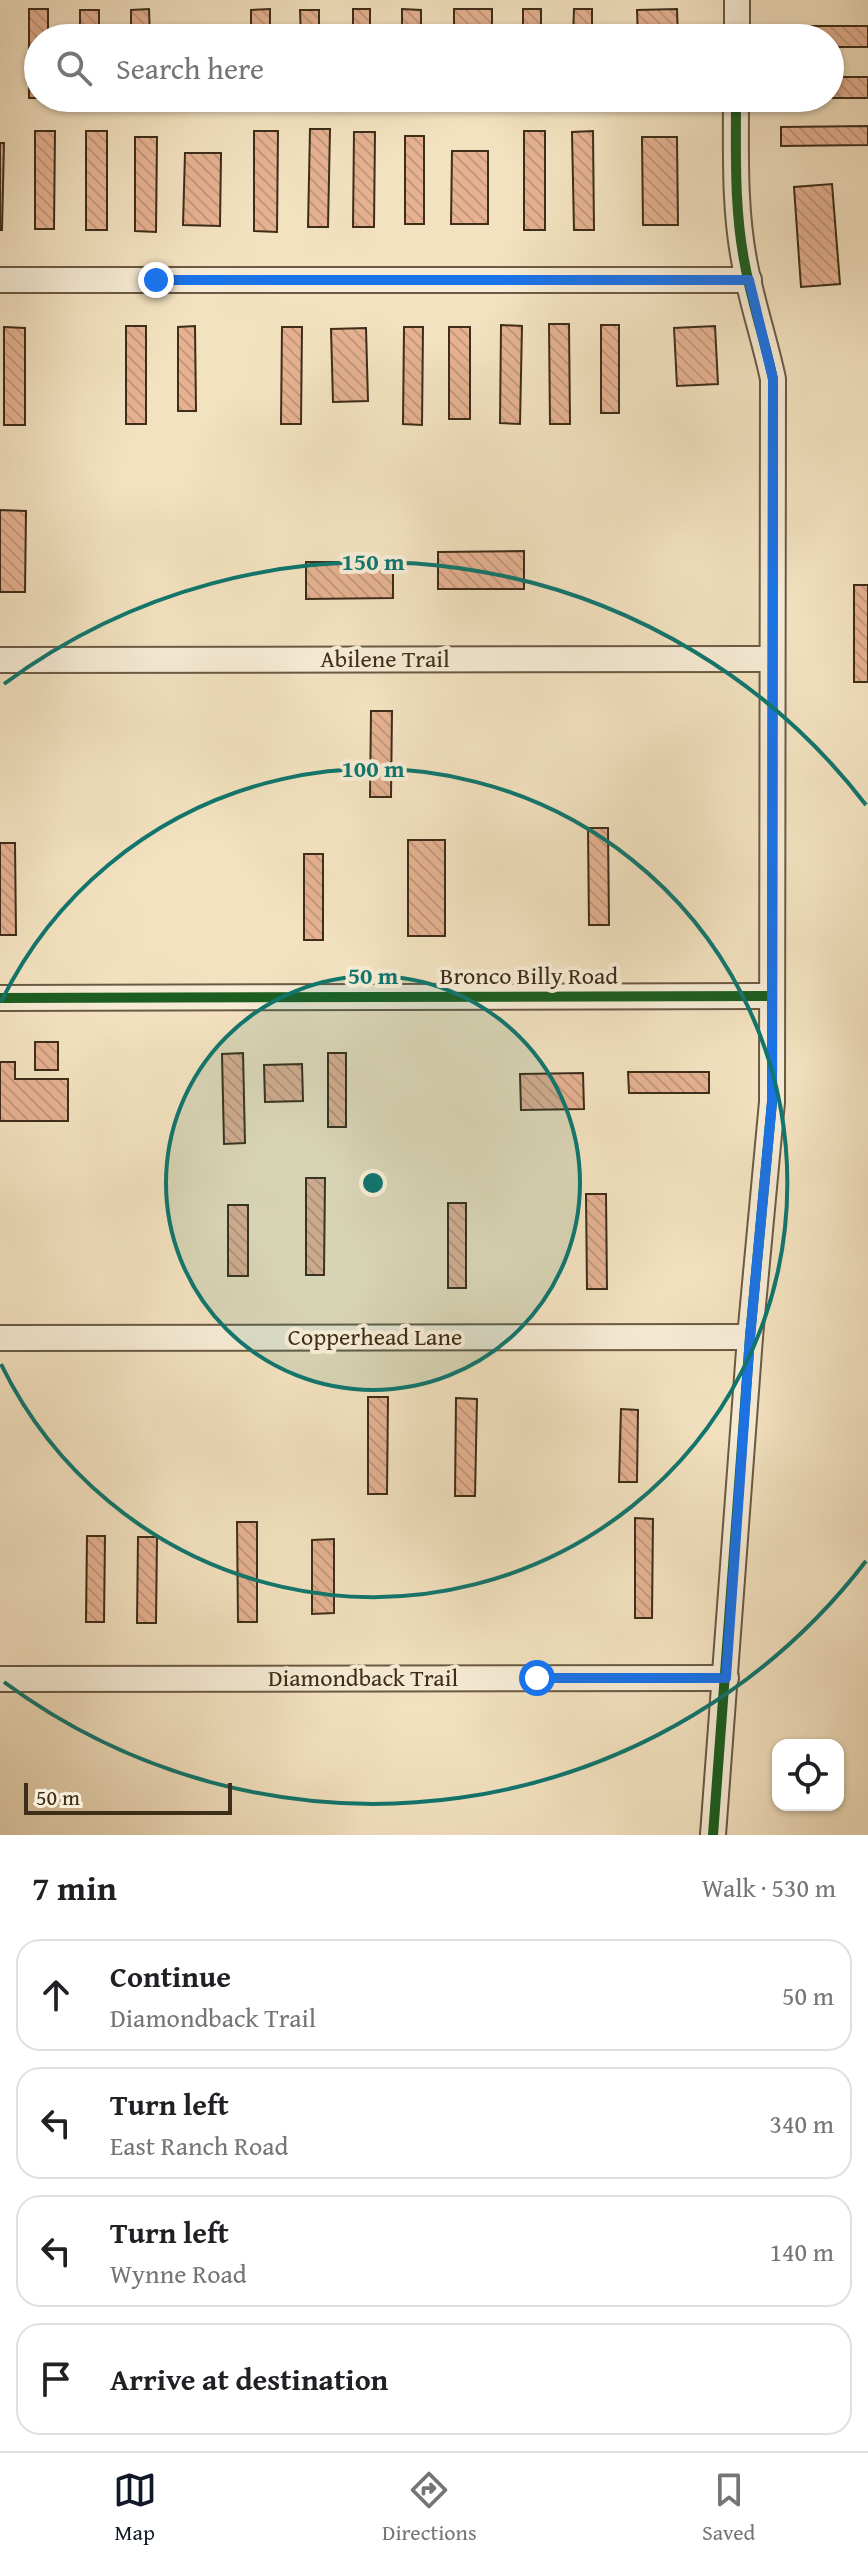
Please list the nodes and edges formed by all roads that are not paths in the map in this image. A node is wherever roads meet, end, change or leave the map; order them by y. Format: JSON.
{"nodes":[{"id":1,"x":737,"y":0,"type":"edge"},
{"id":2,"x":737,"y":24,"type":"edge"},
{"id":3,"x":736,"y":112,"type":"edge"},
{"id":4,"x":0,"y":280,"type":"edge"},
{"id":5,"x":749,"y":280,"type":"junction"},
{"id":6,"x":771,"y":659,"type":"junction"},
{"id":7,"x":0,"y":660,"type":"edge"},
{"id":8,"x":771,"y":996,"type":"junction"},
{"id":9,"x":0,"y":998,"type":"edge"},
{"id":10,"x":750,"y":1337,"type":"junction"},
{"id":11,"x":0,"y":1338,"type":"edge"},
{"id":12,"x":726,"y":1678,"type":"junction"},
{"id":13,"x":0,"y":1679,"type":"edge"},
{"id":14,"x":713,"y":1835,"type":"edge"}],
"edges":[{"from":1,"to":2,"type":"street"},
{"from":3,"to":5,"type":"street"},
{"from":4,"to":5,"type":"street"},
{"from":5,"to":6,"type":"street"},
{"from":6,"to":7,"type":"street","name":"Abilene Trail"},
{"from":6,"to":8,"type":"street"},
{"from":8,"to":9,"type":"street","name":"Bronco Billy Road"},
{"from":8,"to":10,"type":"street"},
{"from":10,"to":11,"type":"street","name":"Copperhead Lane"},
{"from":10,"to":12,"type":"street"},
{"from":12,"to":13,"type":"street","name":"Diamondback Trail"},
{"from":12,"to":14,"type":"street"}]}
